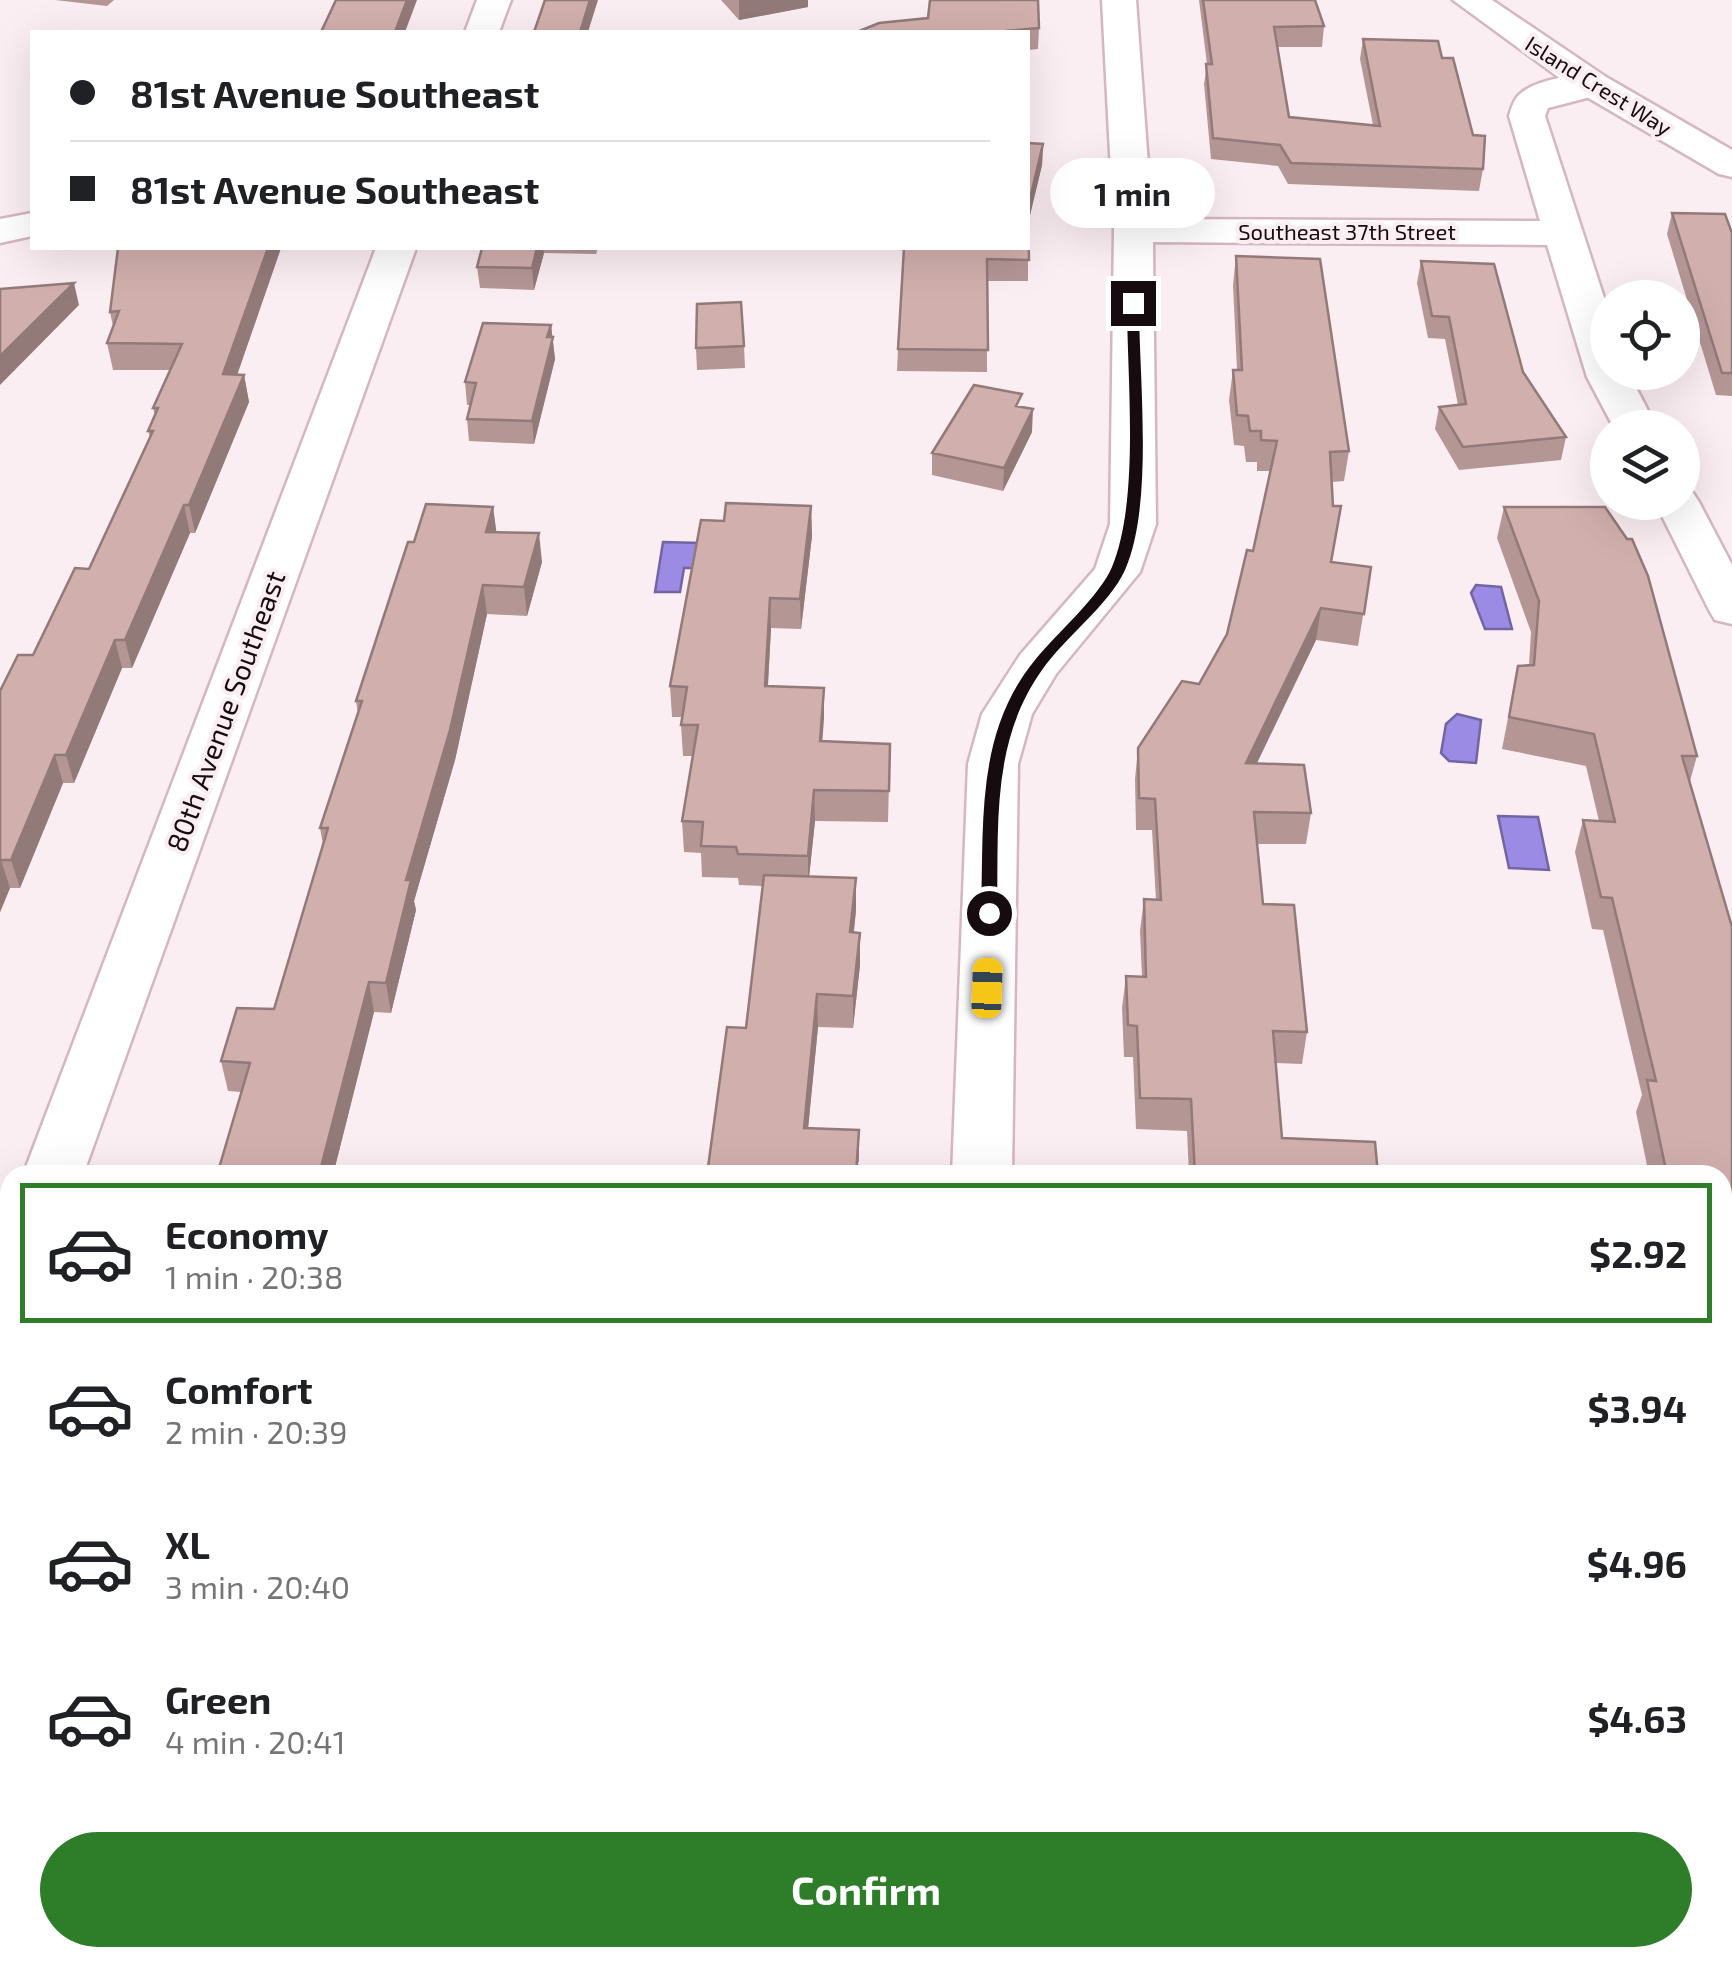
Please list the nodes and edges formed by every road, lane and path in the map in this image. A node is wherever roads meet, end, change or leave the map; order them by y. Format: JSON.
{"nodes":[{"id":1,"x":494,"y":0,"type":"edge"},
{"id":2,"x":1119,"y":0,"type":"edge"},
{"id":3,"x":1470,"y":0,"type":"edge"},
{"id":4,"x":483,"y":30,"type":"edge"},
{"id":5,"x":1593,"y":85,"type":"junction"},
{"id":6,"x":1732,"y":166,"type":"edge"},
{"id":7,"x":30,"y":225,"type":"edge"},
{"id":8,"x":1133,"y":230,"type":"junction"},
{"id":9,"x":0,"y":231,"type":"edge"},
{"id":10,"x":1561,"y":233,"type":"junction"},
{"id":11,"x":395,"y":250,"type":"edge"},
{"id":12,"x":1626,"y":410,"type":"edge"},
{"id":13,"x":1687,"y":520,"type":"edge"},
{"id":14,"x":1730,"y":598,"type":"edge"},
{"id":15,"x":58,"y":1165,"type":"edge"},
{"id":16,"x":982,"y":1165,"type":"edge"}],
"edges":[{"from":1,"to":4,"type":"street"},
{"from":2,"to":8,"type":"street"},
{"from":3,"to":5,"type":"street","name":"Island Crest Way"},
{"from":5,"to":6,"type":"street","name":"Island Crest Way"},
{"from":5,"to":10,"type":"street"},
{"from":7,"to":9,"type":"street"},
{"from":8,"to":10,"type":"street","name":"Southeast 37th Street"},
{"from":8,"to":16,"type":"street"},
{"from":10,"to":12,"type":"street"},
{"from":11,"to":15,"type":"street","name":"80th Avenue Southeast"},
{"from":13,"to":14,"type":"street"}]}
